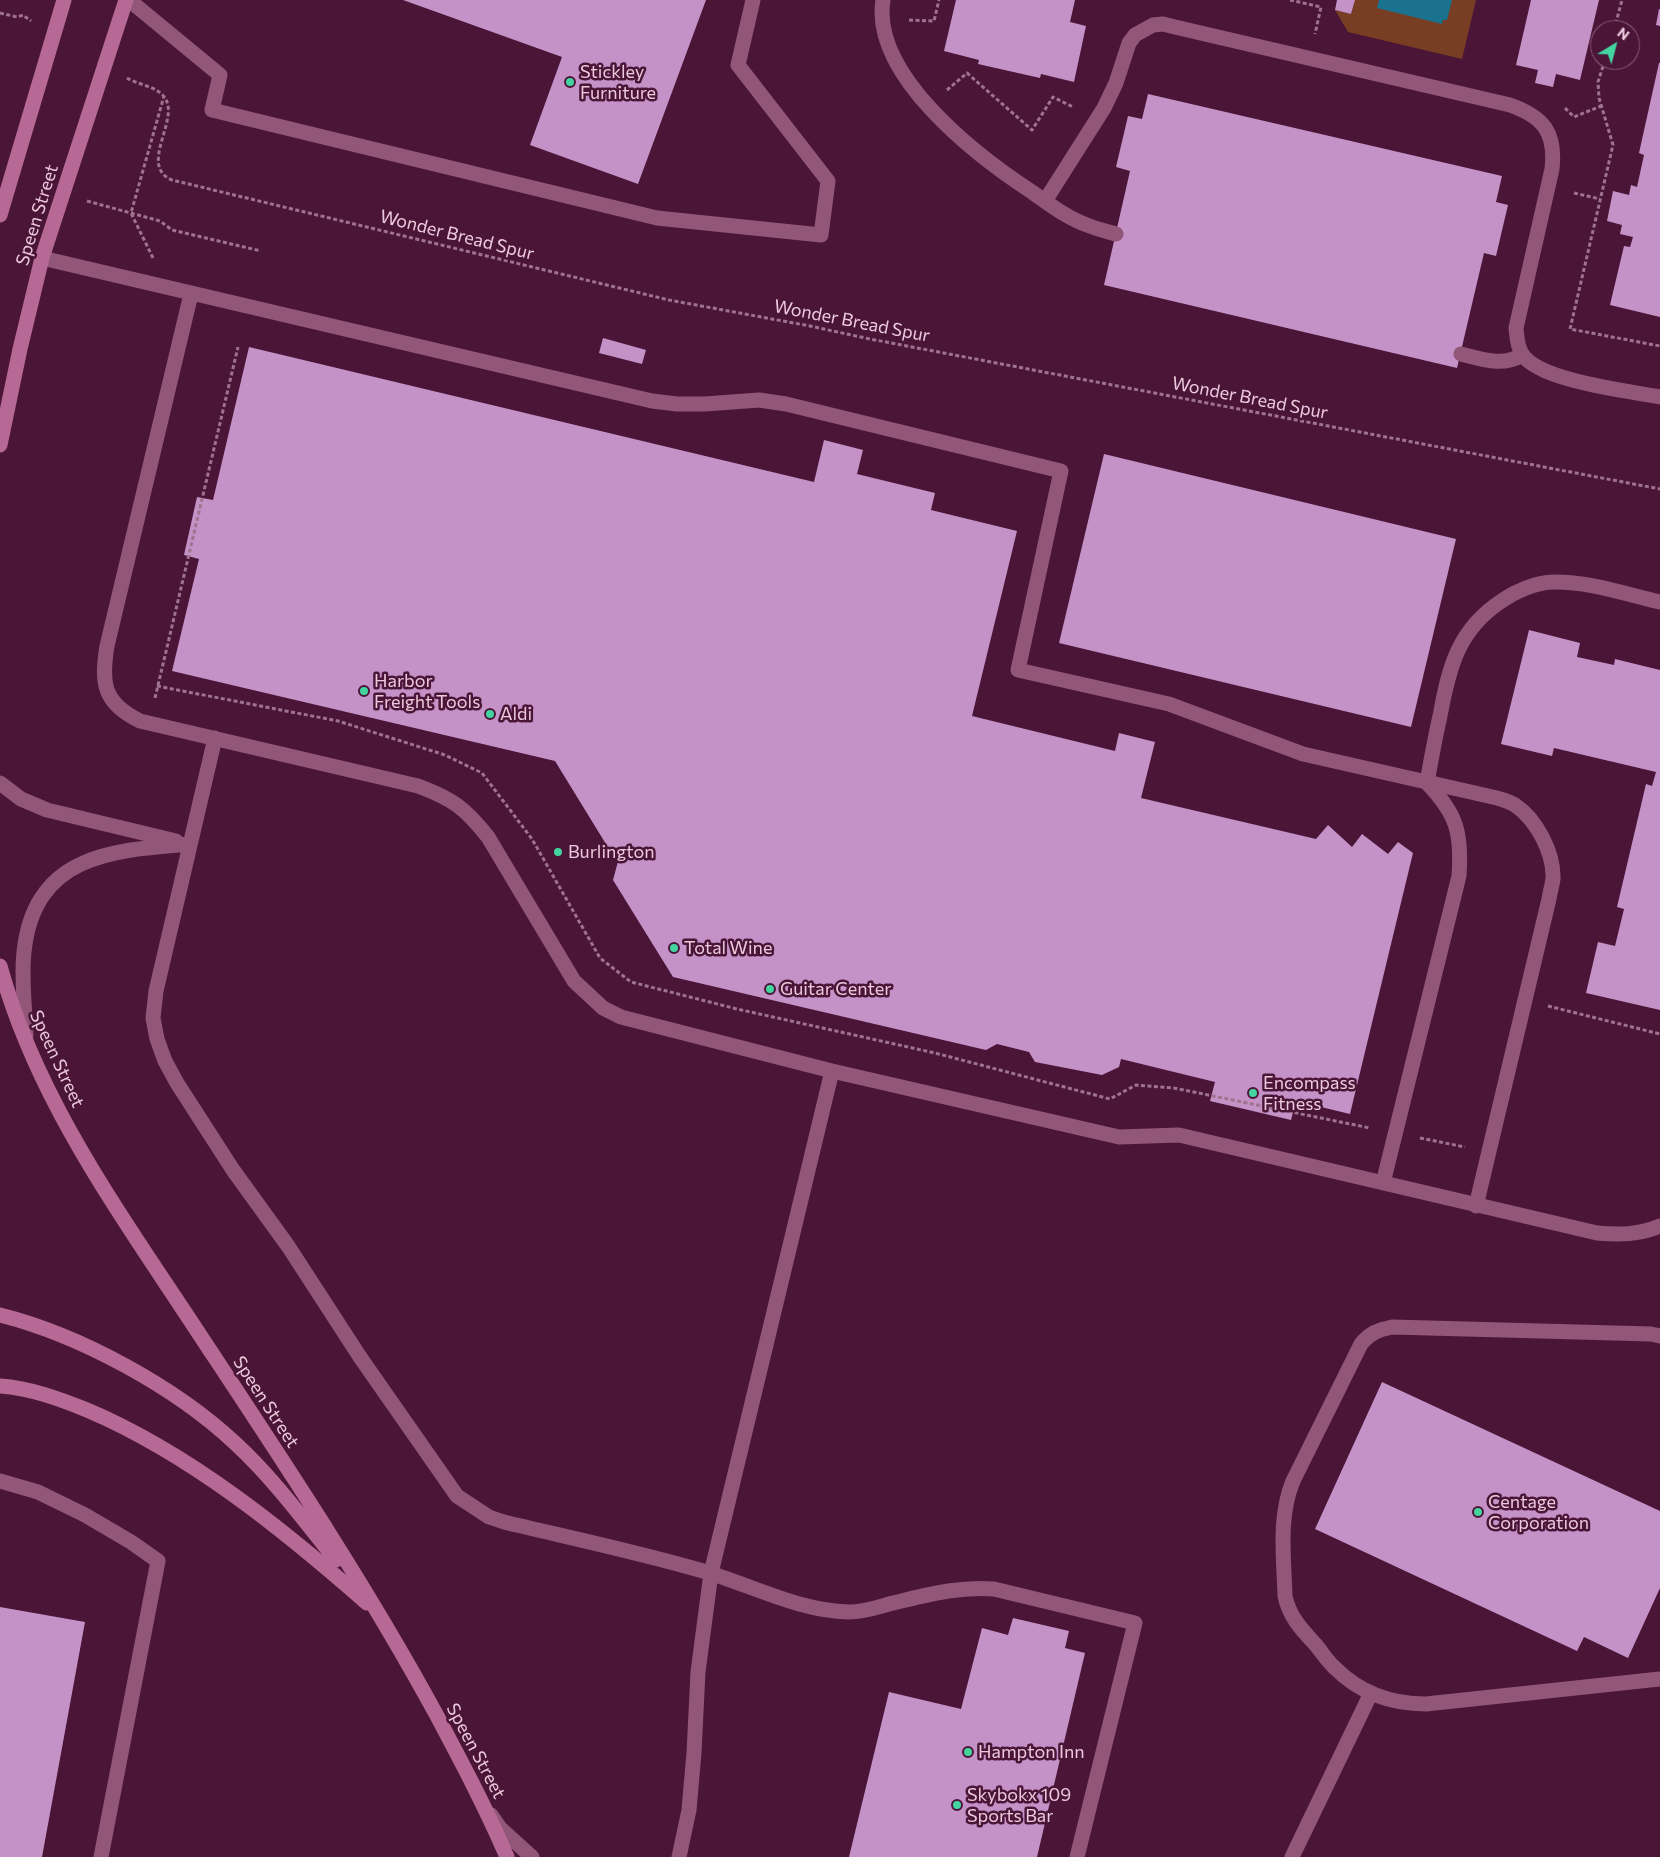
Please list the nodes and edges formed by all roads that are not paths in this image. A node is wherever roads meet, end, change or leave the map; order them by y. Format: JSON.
{"nodes":[{"id":1,"x":64,"y":0,"type":"edge"},
{"id":2,"x":128,"y":0,"type":"edge"},
{"id":3,"x":753,"y":0,"type":"edge"},
{"id":4,"x":884,"y":0,"type":"edge"},
{"id":5,"x":1045,"y":202,"type":"junction"},
{"id":6,"x":0,"y":216,"type":"edge"},
{"id":7,"x":1116,"y":234,"type":"dead end"},
{"id":8,"x":42,"y":258,"type":"junction"},
{"id":9,"x":191,"y":294,"type":"junction"},
{"id":10,"x":1461,"y":354,"type":"dead end"},
{"id":11,"x":1522,"y":355,"type":"junction"},
{"id":12,"x":1660,"y":397,"type":"edge"},
{"id":13,"x":0,"y":445,"type":"edge"},
{"id":14,"x":1660,"y":602,"type":"edge"},
{"id":15,"x":215,"y":738,"type":"junction"},
{"id":16,"x":0,"y":783,"type":"edge"},
{"id":17,"x":1427,"y":783,"type":"junction"},
{"id":18,"x":190,"y":844,"type":"junction"},
{"id":19,"x":0,"y":966,"type":"edge"},
{"id":20,"x":26,"y":1042,"type":"junction"},
{"id":21,"x":832,"y":1071,"type":"junction"},
{"id":22,"x":1383,"y":1183,"type":"junction"},
{"id":23,"x":1476,"y":1206,"type":"junction"},
{"id":24,"x":1660,"y":1226,"type":"edge"},
{"id":25,"x":0,"y":1315,"type":"edge"},
{"id":26,"x":1660,"y":1336,"type":"edge"},
{"id":27,"x":0,"y":1386,"type":"edge"},
{"id":28,"x":0,"y":1481,"type":"edge"},
{"id":29,"x":711,"y":1573,"type":"junction"},
{"id":30,"x":380,"y":1614,"type":"junction"},
{"id":31,"x":1660,"y":1679,"type":"edge"},
{"id":32,"x":1371,"y":1692,"type":"junction"},
{"id":33,"x":484,"y":1805,"type":"junction"},
{"id":34,"x":101,"y":1857,"type":"edge"},
{"id":35,"x":507,"y":1857,"type":"edge"},
{"id":36,"x":532,"y":1857,"type":"edge"},
{"id":37,"x":679,"y":1857,"type":"edge"},
{"id":38,"x":1078,"y":1857,"type":"edge"},
{"id":39,"x":1292,"y":1857,"type":"edge"}],
"edges":[{"from":1,"to":6,"type":"main road","name":"Speen Street"},
{"from":2,"to":3,"type":"lane"},
{"from":2,"to":8,"type":"main road","name":"Speen Street"},
{"from":4,"to":5,"type":"lane"},
{"from":5,"to":7,"type":"lane"},
{"from":5,"to":11,"type":"lane"},
{"from":8,"to":9,"type":"lane"},
{"from":8,"to":13,"type":"main road","name":"Speen Street"},
{"from":9,"to":15,"type":"lane"},
{"from":9,"to":17,"type":"lane"},
{"from":10,"to":11,"type":"lane"},
{"from":11,"to":12,"type":"lane"},
{"from":14,"to":17,"type":"lane"},
{"from":15,"to":18,"type":"lane"},
{"from":15,"to":21,"type":"lane"},
{"from":16,"to":18,"type":"lane"},
{"from":17,"to":22,"type":"lane"},
{"from":17,"to":23,"type":"lane"},
{"from":18,"to":20,"type":"lane"},
{"from":18,"to":29,"type":"lane"},
{"from":19,"to":20,"type":"main road","name":"Speen Street"},
{"from":20,"to":30,"type":"main road","name":"Speen Street"},
{"from":21,"to":22,"type":"lane"},
{"from":21,"to":29,"type":"lane"},
{"from":22,"to":23,"type":"lane"},
{"from":23,"to":24,"type":"lane"},
{"from":25,"to":30,"type":"main road"},
{"from":26,"to":32,"type":"lane"},
{"from":27,"to":30,"type":"main road"},
{"from":28,"to":34,"type":"lane"},
{"from":29,"to":37,"type":"lane"},
{"from":29,"to":38,"type":"lane"},
{"from":30,"to":33,"type":"main road","name":"Speen Street"},
{"from":31,"to":32,"type":"lane"},
{"from":32,"to":39,"type":"lane"},
{"from":33,"to":35,"type":"main road","name":"Speen Street"},
{"from":33,"to":36,"type":"lane"}]}
